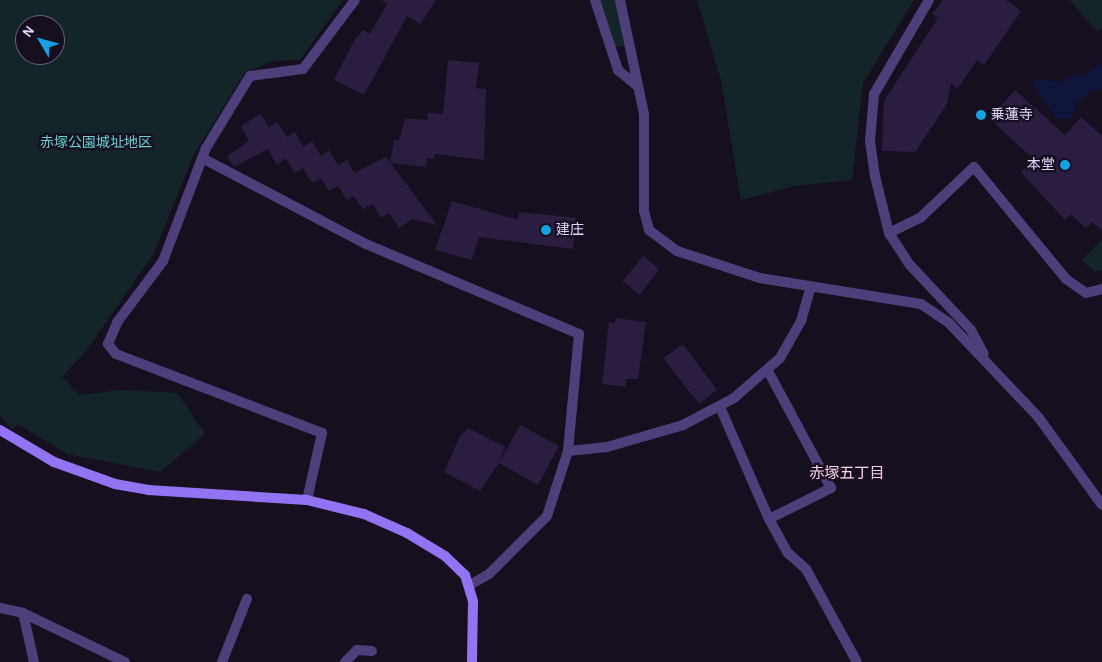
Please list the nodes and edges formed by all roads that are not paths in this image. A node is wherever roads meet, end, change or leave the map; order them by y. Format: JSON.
{"nodes":[{"id":1,"x":355,"y":0,"type":"edge"},
{"id":2,"x":595,"y":0,"type":"edge"},
{"id":3,"x":620,"y":0,"type":"edge"},
{"id":4,"x":929,"y":0,"type":"edge"},
{"id":5,"x":636,"y":85,"type":"junction"},
{"id":6,"x":204,"y":159,"type":"junction"},
{"id":7,"x":889,"y":233,"type":"junction"},
{"id":8,"x":1102,"y":289,"type":"edge"},
{"id":9,"x":810,"y":290,"type":"junction"},
{"id":10,"x":988,"y":362,"type":"junction"},
{"id":11,"x":768,"y":371,"type":"junction"},
{"id":12,"x":720,"y":407,"type":"junction"},
{"id":13,"x":1,"y":433,"type":"edge"},
{"id":14,"x":568,"y":451,"type":"junction"},
{"id":15,"x":307,"y":500,"type":"junction"},
{"id":16,"x":1102,"y":505,"type":"edge"},
{"id":17,"x":769,"y":519,"type":"junction"},
{"id":18,"x":470,"y":585,"type":"junction"},
{"id":19,"x":247,"y":599,"type":"dead end"},
{"id":20,"x":0,"y":608,"type":"edge"},
{"id":21,"x":23,"y":613,"type":"junction"},
{"id":22,"x":372,"y":652,"type":"dead end"},
{"id":23,"x":34,"y":662,"type":"edge"},
{"id":24,"x":124,"y":662,"type":"edge"},
{"id":25,"x":222,"y":662,"type":"edge"},
{"id":26,"x":345,"y":662,"type":"edge"},
{"id":27,"x":472,"y":662,"type":"edge"},
{"id":28,"x":857,"y":662,"type":"edge"}],
"edges":[{"from":1,"to":6,"type":"street"},
{"from":2,"to":5,"type":"street"},
{"from":3,"to":5,"type":"street"},
{"from":4,"to":7,"type":"street"},
{"from":5,"to":9,"type":"street"},
{"from":6,"to":14,"type":"street"},
{"from":6,"to":15,"type":"street"},
{"from":7,"to":8,"type":"street"},
{"from":7,"to":10,"type":"street"},
{"from":9,"to":10,"type":"street"},
{"from":9,"to":11,"type":"street"},
{"from":10,"to":16,"type":"street"},
{"from":11,"to":12,"type":"street"},
{"from":11,"to":17,"type":"street"},
{"from":12,"to":14,"type":"street"},
{"from":12,"to":17,"type":"street"},
{"from":13,"to":15,"type":"street"},
{"from":14,"to":18,"type":"street"},
{"from":15,"to":18,"type":"street"},
{"from":17,"to":28,"type":"street"},
{"from":18,"to":27,"type":"street"},
{"from":19,"to":25,"type":"street"},
{"from":20,"to":21,"type":"street"},
{"from":21,"to":23,"type":"street"},
{"from":21,"to":24,"type":"street"},
{"from":22,"to":26,"type":"street"}]}
